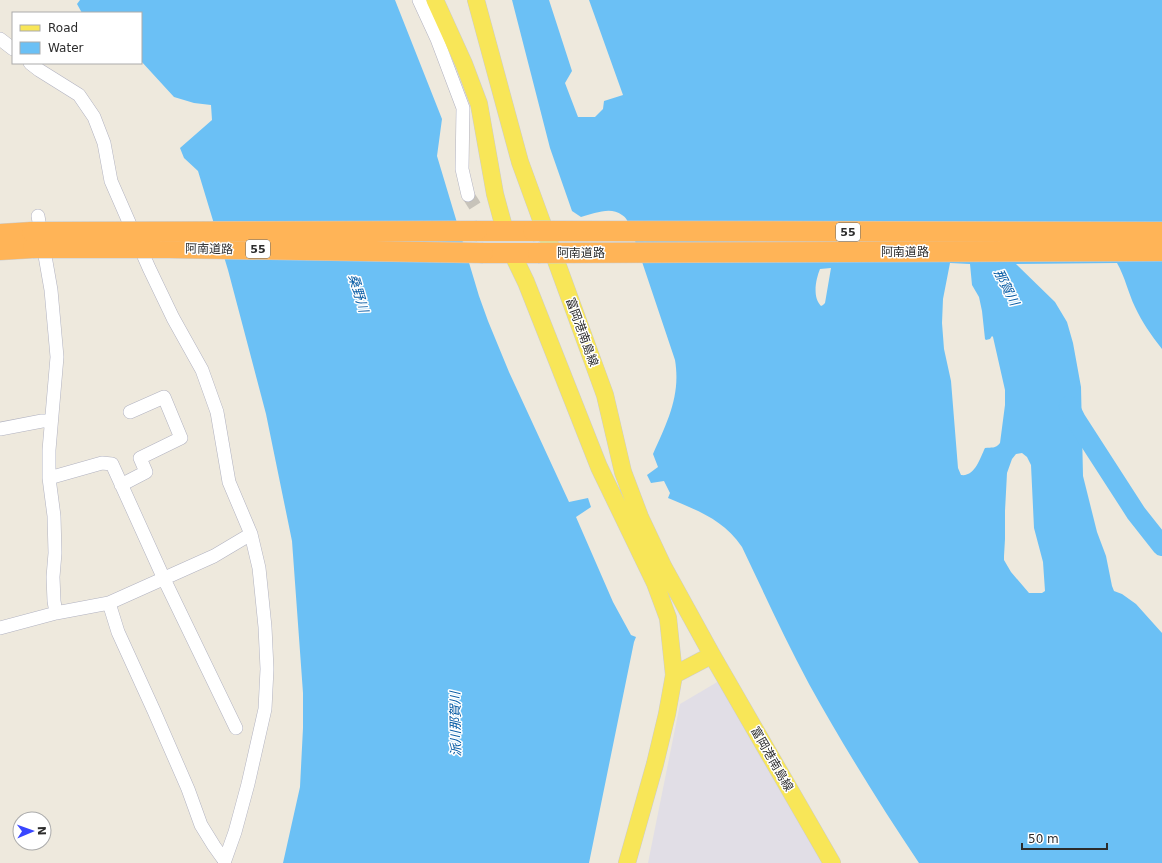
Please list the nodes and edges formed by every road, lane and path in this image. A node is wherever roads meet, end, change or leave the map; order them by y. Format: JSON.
{"nodes":[{"id":1,"x":419,"y":0,"type":"edge"},
{"id":2,"x":435,"y":0,"type":"edge"},
{"id":3,"x":476,"y":0,"type":"edge"},
{"id":4,"x":0,"y":39,"type":"edge"},
{"id":5,"x":12,"y":48,"type":"edge"},
{"id":6,"x":31,"y":64,"type":"edge"},
{"id":7,"x":468,"y":195,"type":"tunnel mouth"},
{"id":8,"x":505,"y":231,"type":"junction"},
{"id":9,"x":34,"y":232,"type":"junction"},
{"id":10,"x":1162,"y":232,"type":"edge"},
{"id":11,"x":0,"y":234,"type":"edge"},
{"id":12,"x":0,"y":250,"type":"edge"},
{"id":13,"x":1162,"y":251,"type":"edge"},
{"id":14,"x":512,"y":253,"type":"junction"},
{"id":15,"x":130,"y":412,"type":"dead end"},
{"id":16,"x":51,"y":421,"type":"junction"},
{"id":17,"x":0,"y":429,"type":"edge"},
{"id":18,"x":49,"y":478,"type":"junction"},
{"id":19,"x":121,"y":485,"type":"junction"},
{"id":20,"x":252,"y":534,"type":"junction"},
{"id":21,"x":164,"y":579,"type":"junction"},
{"id":22,"x":109,"y":603,"type":"junction"},
{"id":23,"x":56,"y":613,"type":"junction"},
{"id":24,"x":0,"y":628,"type":"edge"},
{"id":25,"x":712,"y":655,"type":"junction"},
{"id":26,"x":674,"y":675,"type":"junction"},
{"id":27,"x":236,"y":728,"type":"dead end"},
{"id":28,"x":224,"y":862,"type":"edge"},
{"id":29,"x":627,"y":863,"type":"edge"},
{"id":30,"x":832,"y":863,"type":"edge"}],
"edges":[{"from":1,"to":7,"type":"street"},
{"from":2,"to":8,"type":"main road"},
{"from":3,"to":25,"type":"main road","name":"富岡港南島線"},
{"from":4,"to":5,"type":"street"},
{"from":6,"to":20,"type":"street"},
{"from":8,"to":9,"type":"highway","name":"阿南道路","number":"55","bridge":true},
{"from":8,"to":10,"type":"highway","name":"阿南道路","number":"55","bridge":true},
{"from":9,"to":11,"type":"highway","name":"阿南道路","number":"55"},
{"from":9,"to":12,"type":"highway","name":"阿南道路","number":"55"},
{"from":9,"to":14,"type":"highway","name":"阿南道路","number":"55","bridge":true},
{"from":9,"to":16,"type":"street"},
{"from":13,"to":14,"type":"highway","name":"阿南道路","number":"55","bridge":true},
{"from":14,"to":26,"type":"main road"},
{"from":15,"to":19,"type":"street"},
{"from":16,"to":17,"type":"street"},
{"from":16,"to":18,"type":"street"},
{"from":18,"to":19,"type":"street"},
{"from":18,"to":23,"type":"street"},
{"from":19,"to":21,"type":"street"},
{"from":20,"to":21,"type":"street"},
{"from":20,"to":28,"type":"street"},
{"from":21,"to":22,"type":"street"},
{"from":21,"to":27,"type":"street"},
{"from":22,"to":23,"type":"street"},
{"from":22,"to":28,"type":"street"},
{"from":23,"to":24,"type":"street"},
{"from":25,"to":26,"type":"main road"},
{"from":25,"to":30,"type":"main road","name":"富岡港南島線"},
{"from":26,"to":29,"type":"main road"}]}
